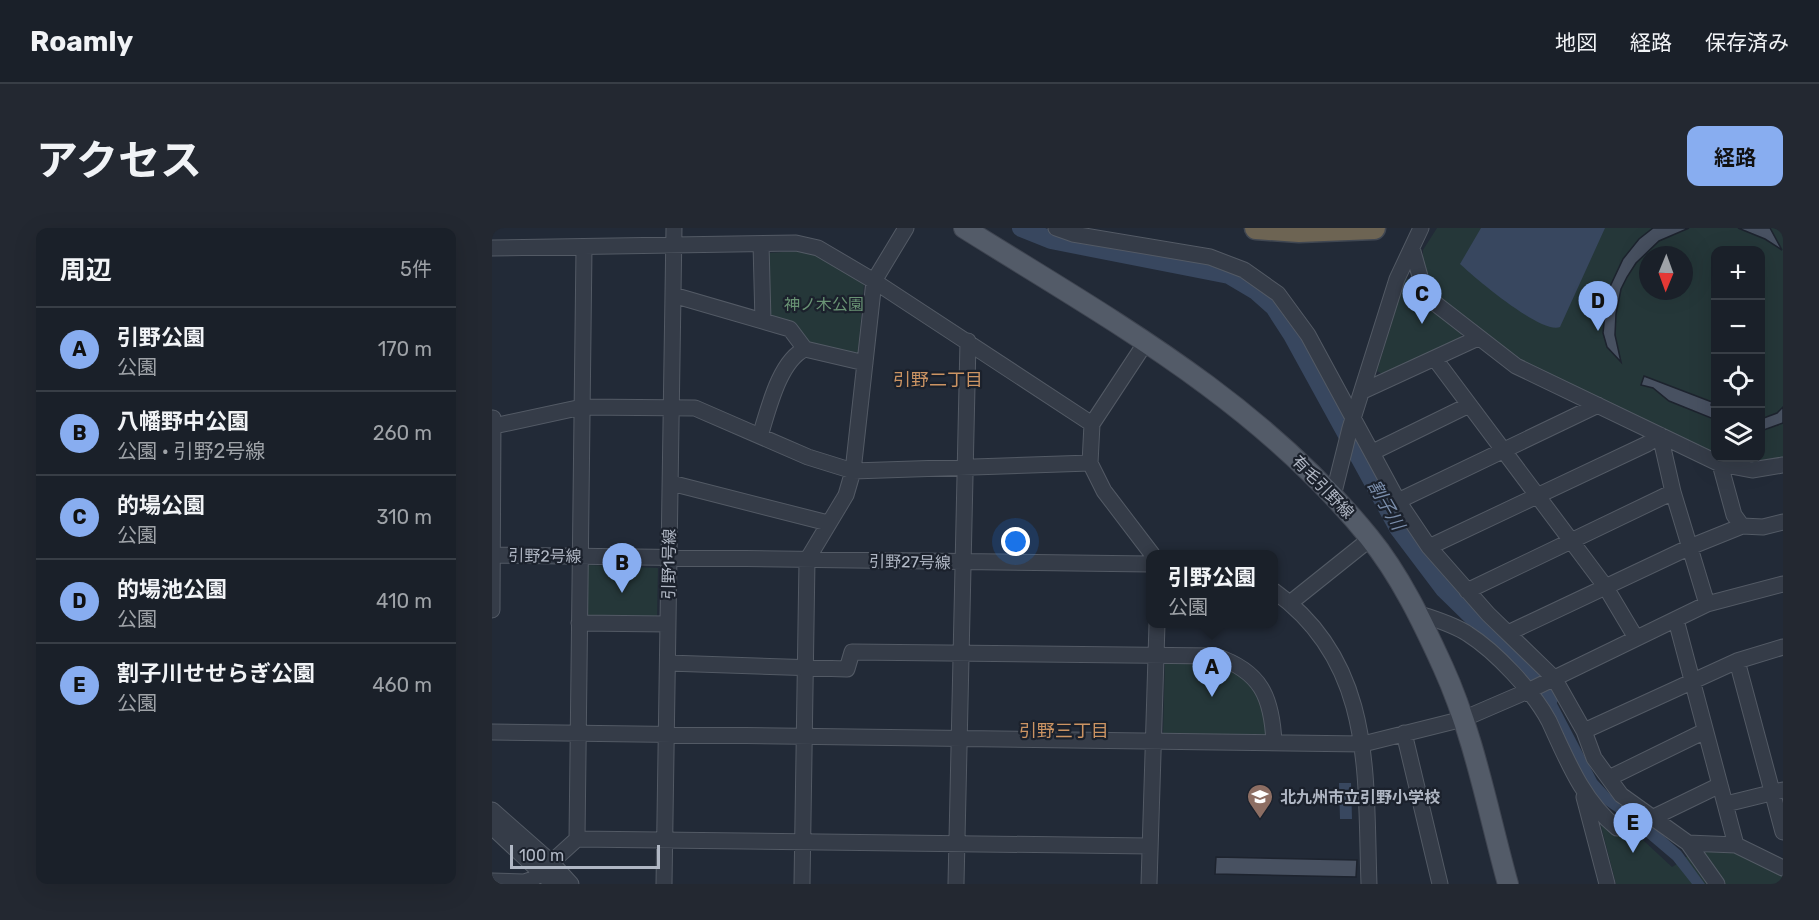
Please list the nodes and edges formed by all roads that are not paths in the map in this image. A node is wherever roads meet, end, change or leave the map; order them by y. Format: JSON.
{"nodes":[{"id":1,"x":674,"y":228,"type":"edge"},
{"id":2,"x":906,"y":228,"type":"edge"},
{"id":3,"x":964,"y":228,"type":"edge"},
{"id":4,"x":1056,"y":228,"type":"edge"},
{"id":5,"x":1256,"y":228,"type":"edge"},
{"id":6,"x":1374,"y":228,"type":"edge"},
{"id":7,"x":1421,"y":228,"type":"edge"},
{"id":8,"x":761,"y":244,"type":"junction"},
{"id":9,"x":674,"y":245,"type":"junction"},
{"id":10,"x":492,"y":248,"type":"edge"},
{"id":11,"x":584,"y":248,"type":"junction"},
{"id":12,"x":1412,"y":248,"type":"junction"},
{"id":13,"x":874,"y":281,"type":"junction"},
{"id":14,"x":673,"y":295,"type":"junction"},
{"id":15,"x":763,"y":321,"type":"junction"},
{"id":16,"x":1478,"y":338,"type":"junction"},
{"id":17,"x":968,"y":342,"type":"junction"},
{"id":18,"x":1146,"y":342,"type":"junction"},
{"id":19,"x":805,"y":349,"type":"junction"},
{"id":20,"x":1435,"y":359,"type":"junction"},
{"id":21,"x":865,"y":363,"type":"junction"},
{"id":22,"x":1363,"y":391,"type":"junction"},
{"id":23,"x":1469,"y":405,"type":"junction"},
{"id":24,"x":1598,"y":405,"type":"junction"},
{"id":25,"x":582,"y":407,"type":"junction"},
{"id":26,"x":672,"y":409,"type":"junction"},
{"id":27,"x":493,"y":421,"type":"edge"},
{"id":28,"x":1092,"y":424,"type":"junction"},
{"id":29,"x":1352,"y":424,"type":"junction"},
{"id":30,"x":1660,"y":435,"type":"junction"},
{"id":31,"x":760,"y":436,"type":"junction"},
{"id":32,"x":1504,"y":451,"type":"junction"},
{"id":33,"x":1373,"y":452,"type":"junction"},
{"id":34,"x":1090,"y":463,"type":"junction"},
{"id":35,"x":1720,"y":464,"type":"junction"},
{"id":36,"x":1783,"y":465,"type":"edge"},
{"id":37,"x":965,"y":467,"type":"junction"},
{"id":38,"x":852,"y":471,"type":"junction"},
{"id":39,"x":493,"y":478,"type":"edge"},
{"id":40,"x":671,"y":483,"type":"junction"},
{"id":41,"x":1672,"y":492,"type":"junction"},
{"id":42,"x":1333,"y":496,"type":"junction"},
{"id":43,"x":1538,"y":496,"type":"junction"},
{"id":44,"x":1398,"y":501,"type":"junction"},
{"id":45,"x":1783,"y":522,"type":"edge"},
{"id":46,"x":828,"y":523,"type":"junction"},
{"id":47,"x":1742,"y":526,"type":"junction"},
{"id":48,"x":1370,"y":539,"type":"junction"},
{"id":49,"x":1572,"y":541,"type":"junction"},
{"id":50,"x":1429,"y":547,"type":"junction"},
{"id":51,"x":1690,"y":547,"type":"junction"},
{"id":52,"x":1148,"y":550,"type":"edge"},
{"id":53,"x":493,"y":555,"type":"edge"},
{"id":54,"x":580,"y":556,"type":"junction"},
{"id":55,"x":669,"y":559,"type":"junction"},
{"id":56,"x":807,"y":560,"type":"junction"},
{"id":57,"x":964,"y":562,"type":"junction"},
{"id":58,"x":1146,"y":564,"type":"edge"},
{"id":59,"x":1783,"y":584,"type":"edge"},
{"id":60,"x":1605,"y":586,"type":"junction"},
{"id":61,"x":1467,"y":591,"type":"junction"},
{"id":62,"x":1278,"y":594,"type":"edge"},
{"id":63,"x":1290,"y":603,"type":"junction"},
{"id":64,"x":1707,"y":604,"type":"junction"},
{"id":65,"x":492,"y":610,"type":"edge"},
{"id":66,"x":1417,"y":613,"type":"junction"},
{"id":67,"x":1676,"y":620,"type":"junction"},
{"id":68,"x":579,"y":623,"type":"junction"},
{"id":69,"x":668,"y":624,"type":"junction"},
{"id":70,"x":1157,"y":628,"type":"edge"},
{"id":71,"x":1508,"y":633,"type":"junction"},
{"id":72,"x":1636,"y":638,"type":"junction"},
{"id":73,"x":1783,"y":647,"type":"edge"},
{"id":74,"x":962,"y":653,"type":"junction"},
{"id":75,"x":1157,"y":653,"type":"junction"},
{"id":76,"x":1737,"y":661,"type":"junction"},
{"id":77,"x":668,"y":663,"type":"junction"},
{"id":78,"x":806,"y":666,"type":"junction"},
{"id":79,"x":1551,"y":679,"type":"junction"},
{"id":80,"x":1693,"y":681,"type":"junction"},
{"id":81,"x":1528,"y":691,"type":"junction"},
{"id":82,"x":1463,"y":719,"type":"junction"},
{"id":83,"x":1584,"y":730,"type":"junction"},
{"id":84,"x":1705,"y":731,"type":"junction"},
{"id":85,"x":492,"y":732,"type":"edge"},
{"id":86,"x":577,"y":732,"type":"junction"},
{"id":87,"x":1404,"y":733,"type":"junction"},
{"id":88,"x":667,"y":734,"type":"junction"},
{"id":89,"x":804,"y":736,"type":"junction"},
{"id":90,"x":958,"y":737,"type":"junction"},
{"id":91,"x":1155,"y":740,"type":"junction"},
{"id":92,"x":1274,"y":743,"type":"junction"},
{"id":93,"x":1363,"y":744,"type":"junction"},
{"id":94,"x":1609,"y":778,"type":"junction"},
{"id":95,"x":1720,"y":785,"type":"junction"},
{"id":96,"x":1583,"y":788,"type":"junction"},
{"id":97,"x":1778,"y":791,"type":"edge"},
{"id":98,"x":1726,"y":804,"type":"junction"},
{"id":99,"x":492,"y":810,"type":"edge"},
{"id":100,"x":1654,"y":817,"type":"junction"},
{"id":101,"x":492,"y":827,"type":"edge"},
{"id":102,"x":1617,"y":828,"type":"dead end"},
{"id":103,"x":1783,"y":832,"type":"edge"},
{"id":104,"x":577,"y":839,"type":"junction"},
{"id":105,"x":665,"y":840,"type":"junction"},
{"id":106,"x":803,"y":841,"type":"junction"},
{"id":107,"x":957,"y":843,"type":"junction"},
{"id":108,"x":1688,"y":843,"type":"junction"},
{"id":109,"x":1736,"y":845,"type":"junction"},
{"id":110,"x":1150,"y":846,"type":"junction"},
{"id":111,"x":546,"y":867,"type":"junction"},
{"id":112,"x":1783,"y":868,"type":"edge"},
{"id":113,"x":492,"y":881,"type":"edge"},
{"id":114,"x":553,"y":884,"type":"edge"},
{"id":115,"x":571,"y":884,"type":"edge"},
{"id":116,"x":664,"y":884,"type":"edge"},
{"id":117,"x":802,"y":884,"type":"edge"},
{"id":118,"x":956,"y":884,"type":"edge"},
{"id":119,"x":1149,"y":884,"type":"edge"},
{"id":120,"x":1369,"y":884,"type":"edge"},
{"id":121,"x":1440,"y":884,"type":"edge"},
{"id":122,"x":1508,"y":884,"type":"edge"},
{"id":123,"x":1607,"y":884,"type":"edge"},
{"id":124,"x":1717,"y":884,"type":"edge"}],
"edges":[{"from":1,"to":9,"type":"street","name":"引野1号線"},
{"from":2,"to":13,"type":"street"},
{"from":3,"to":18,"type":"main road","name":"有毛引野線"},
{"from":4,"to":29,"type":"street"},
{"from":5,"to":6,"type":"highway"},
{"from":7,"to":12,"type":"street"},
{"from":8,"to":9,"type":"street"},
{"from":8,"to":13,"type":"street"},
{"from":8,"to":15,"type":"street"},
{"from":9,"to":11,"type":"street"},
{"from":9,"to":14,"type":"street","name":"引野1号線"},
{"from":10,"to":11,"type":"street"},
{"from":11,"to":25,"type":"street"},
{"from":12,"to":16,"type":"street"},
{"from":12,"to":22,"type":"street"},
{"from":13,"to":17,"type":"street"},
{"from":13,"to":21,"type":"street"},
{"from":14,"to":15,"type":"street"},
{"from":14,"to":26,"type":"street","name":"引野1号線"},
{"from":15,"to":19,"type":"street"},
{"from":16,"to":20,"type":"street"},
{"from":16,"to":24,"type":"street"},
{"from":17,"to":28,"type":"street"},
{"from":17,"to":37,"type":"street"},
{"from":18,"to":28,"type":"street"},
{"from":18,"to":42,"type":"main road","name":"有毛引野線"},
{"from":19,"to":21,"type":"street"},
{"from":19,"to":31,"type":"street"},
{"from":20,"to":22,"type":"street"},
{"from":20,"to":23,"type":"street"},
{"from":21,"to":38,"type":"street"},
{"from":22,"to":29,"type":"street"},
{"from":23,"to":32,"type":"street"},
{"from":23,"to":33,"type":"street"},
{"from":24,"to":30,"type":"street"},
{"from":24,"to":32,"type":"street"},
{"from":25,"to":26,"type":"street"},
{"from":25,"to":27,"type":"street"},
{"from":25,"to":54,"type":"street"},
{"from":26,"to":31,"type":"street"},
{"from":26,"to":40,"type":"street","name":"引野1号線"},
{"from":27,"to":39,"type":"street"},
{"from":28,"to":34,"type":"street"},
{"from":29,"to":33,"type":"street"},
{"from":29,"to":42,"type":"street"},
{"from":30,"to":35,"type":"street"},
{"from":30,"to":41,"type":"street"},
{"from":30,"to":43,"type":"street"},
{"from":31,"to":38,"type":"street"},
{"from":32,"to":43,"type":"street"},
{"from":32,"to":44,"type":"street"},
{"from":33,"to":44,"type":"street"},
{"from":34,"to":37,"type":"street"},
{"from":34,"to":52,"type":"street"},
{"from":35,"to":36,"type":"street"},
{"from":35,"to":47,"type":"street"},
{"from":37,"to":38,"type":"street"},
{"from":37,"to":57,"type":"street"},
{"from":38,"to":46,"type":"street"},
{"from":39,"to":53,"type":"street"},
{"from":40,"to":46,"type":"street"},
{"from":40,"to":55,"type":"street","name":"引野1号線"},
{"from":41,"to":49,"type":"street"},
{"from":41,"to":51,"type":"street"},
{"from":42,"to":48,"type":"main road","name":"有毛引野線"},
{"from":43,"to":49,"type":"street"},
{"from":43,"to":50,"type":"street"},
{"from":44,"to":50,"type":"street"},
{"from":45,"to":47,"type":"street"},
{"from":46,"to":56,"type":"street"},
{"from":47,"to":51,"type":"street"},
{"from":48,"to":63,"type":"street"},
{"from":48,"to":66,"type":"main road","name":"有毛引野線"},
{"from":49,"to":60,"type":"street"},
{"from":49,"to":61,"type":"street"},
{"from":50,"to":61,"type":"street"},
{"from":51,"to":60,"type":"street"},
{"from":51,"to":64,"type":"street"},
{"from":53,"to":54,"type":"street","name":"引野2号線"},
{"from":53,"to":65,"type":"street"},
{"from":54,"to":55,"type":"street","name":"引野2号線"},
{"from":54,"to":68,"type":"street"},
{"from":55,"to":56,"type":"street","name":"引野27号線"},
{"from":55,"to":69,"type":"street","name":"引野1号線"},
{"from":56,"to":57,"type":"street","name":"引野27号線"},
{"from":56,"to":78,"type":"street"},
{"from":57,"to":58,"type":"street","name":"引野27号線"},
{"from":57,"to":74,"type":"street"},
{"from":59,"to":64,"type":"street"},
{"from":60,"to":71,"type":"street"},
{"from":60,"to":72,"type":"street"},
{"from":61,"to":71,"type":"street"},
{"from":62,"to":63,"type":"street"},
{"from":63,"to":93,"type":"street"},
{"from":64,"to":67,"type":"street"},
{"from":66,"to":81,"type":"street"},
{"from":66,"to":82,"type":"main road","name":"有毛引野線"},
{"from":67,"to":72,"type":"street"},
{"from":67,"to":80,"type":"street"},
{"from":68,"to":69,"type":"street"},
{"from":68,"to":86,"type":"street"},
{"from":69,"to":77,"type":"street","name":"引野1号線"},
{"from":70,"to":75,"type":"street"},
{"from":71,"to":79,"type":"street"},
{"from":72,"to":79,"type":"street"},
{"from":73,"to":76,"type":"street"},
{"from":74,"to":75,"type":"street"},
{"from":74,"to":78,"type":"street"},
{"from":74,"to":90,"type":"street"},
{"from":75,"to":91,"type":"street"},
{"from":75,"to":92,"type":"street"},
{"from":76,"to":80,"type":"street"},
{"from":76,"to":97,"type":"street"},
{"from":77,"to":78,"type":"street"},
{"from":77,"to":88,"type":"street","name":"引野1号線"},
{"from":78,"to":89,"type":"street"},
{"from":79,"to":81,"type":"street"},
{"from":79,"to":83,"type":"street"},
{"from":80,"to":83,"type":"street"},
{"from":80,"to":84,"type":"street"},
{"from":81,"to":82,"type":"street"},
{"from":81,"to":96,"type":"street"},
{"from":82,"to":87,"type":"street"},
{"from":82,"to":122,"type":"main road","name":"有毛引野線"},
{"from":83,"to":94,"type":"street"},
{"from":84,"to":94,"type":"street"},
{"from":84,"to":95,"type":"street"},
{"from":85,"to":86,"type":"street"},
{"from":86,"to":88,"type":"street"},
{"from":86,"to":104,"type":"street"},
{"from":87,"to":93,"type":"street"},
{"from":87,"to":121,"type":"street"},
{"from":88,"to":89,"type":"street"},
{"from":88,"to":105,"type":"street","name":"引野1号線"},
{"from":89,"to":90,"type":"street"},
{"from":89,"to":106,"type":"street"},
{"from":90,"to":91,"type":"street"},
{"from":90,"to":107,"type":"street"},
{"from":91,"to":92,"type":"street"},
{"from":91,"to":110,"type":"street"},
{"from":92,"to":93,"type":"street"},
{"from":93,"to":120,"type":"street"},
{"from":94,"to":100,"type":"street"},
{"from":95,"to":98,"type":"street"},
{"from":95,"to":100,"type":"street"},
{"from":96,"to":102,"type":"street"},
{"from":96,"to":123,"type":"street"},
{"from":97,"to":98,"type":"street"},
{"from":97,"to":103,"type":"street"},
{"from":98,"to":109,"type":"street"},
{"from":99,"to":111,"type":"street"},
{"from":100,"to":108,"type":"street"},
{"from":101,"to":111,"type":"street"},
{"from":104,"to":105,"type":"street"},
{"from":104,"to":111,"type":"street"},
{"from":105,"to":106,"type":"street"},
{"from":105,"to":116,"type":"street","name":"引野1号線"},
{"from":106,"to":107,"type":"street"},
{"from":106,"to":117,"type":"street"},
{"from":107,"to":110,"type":"street"},
{"from":107,"to":118,"type":"street"},
{"from":108,"to":109,"type":"street"},
{"from":108,"to":124,"type":"street"},
{"from":109,"to":112,"type":"street"},
{"from":110,"to":119,"type":"street"},
{"from":111,"to":113,"type":"street"},
{"from":111,"to":114,"type":"street"},
{"from":111,"to":115,"type":"street"}]}
